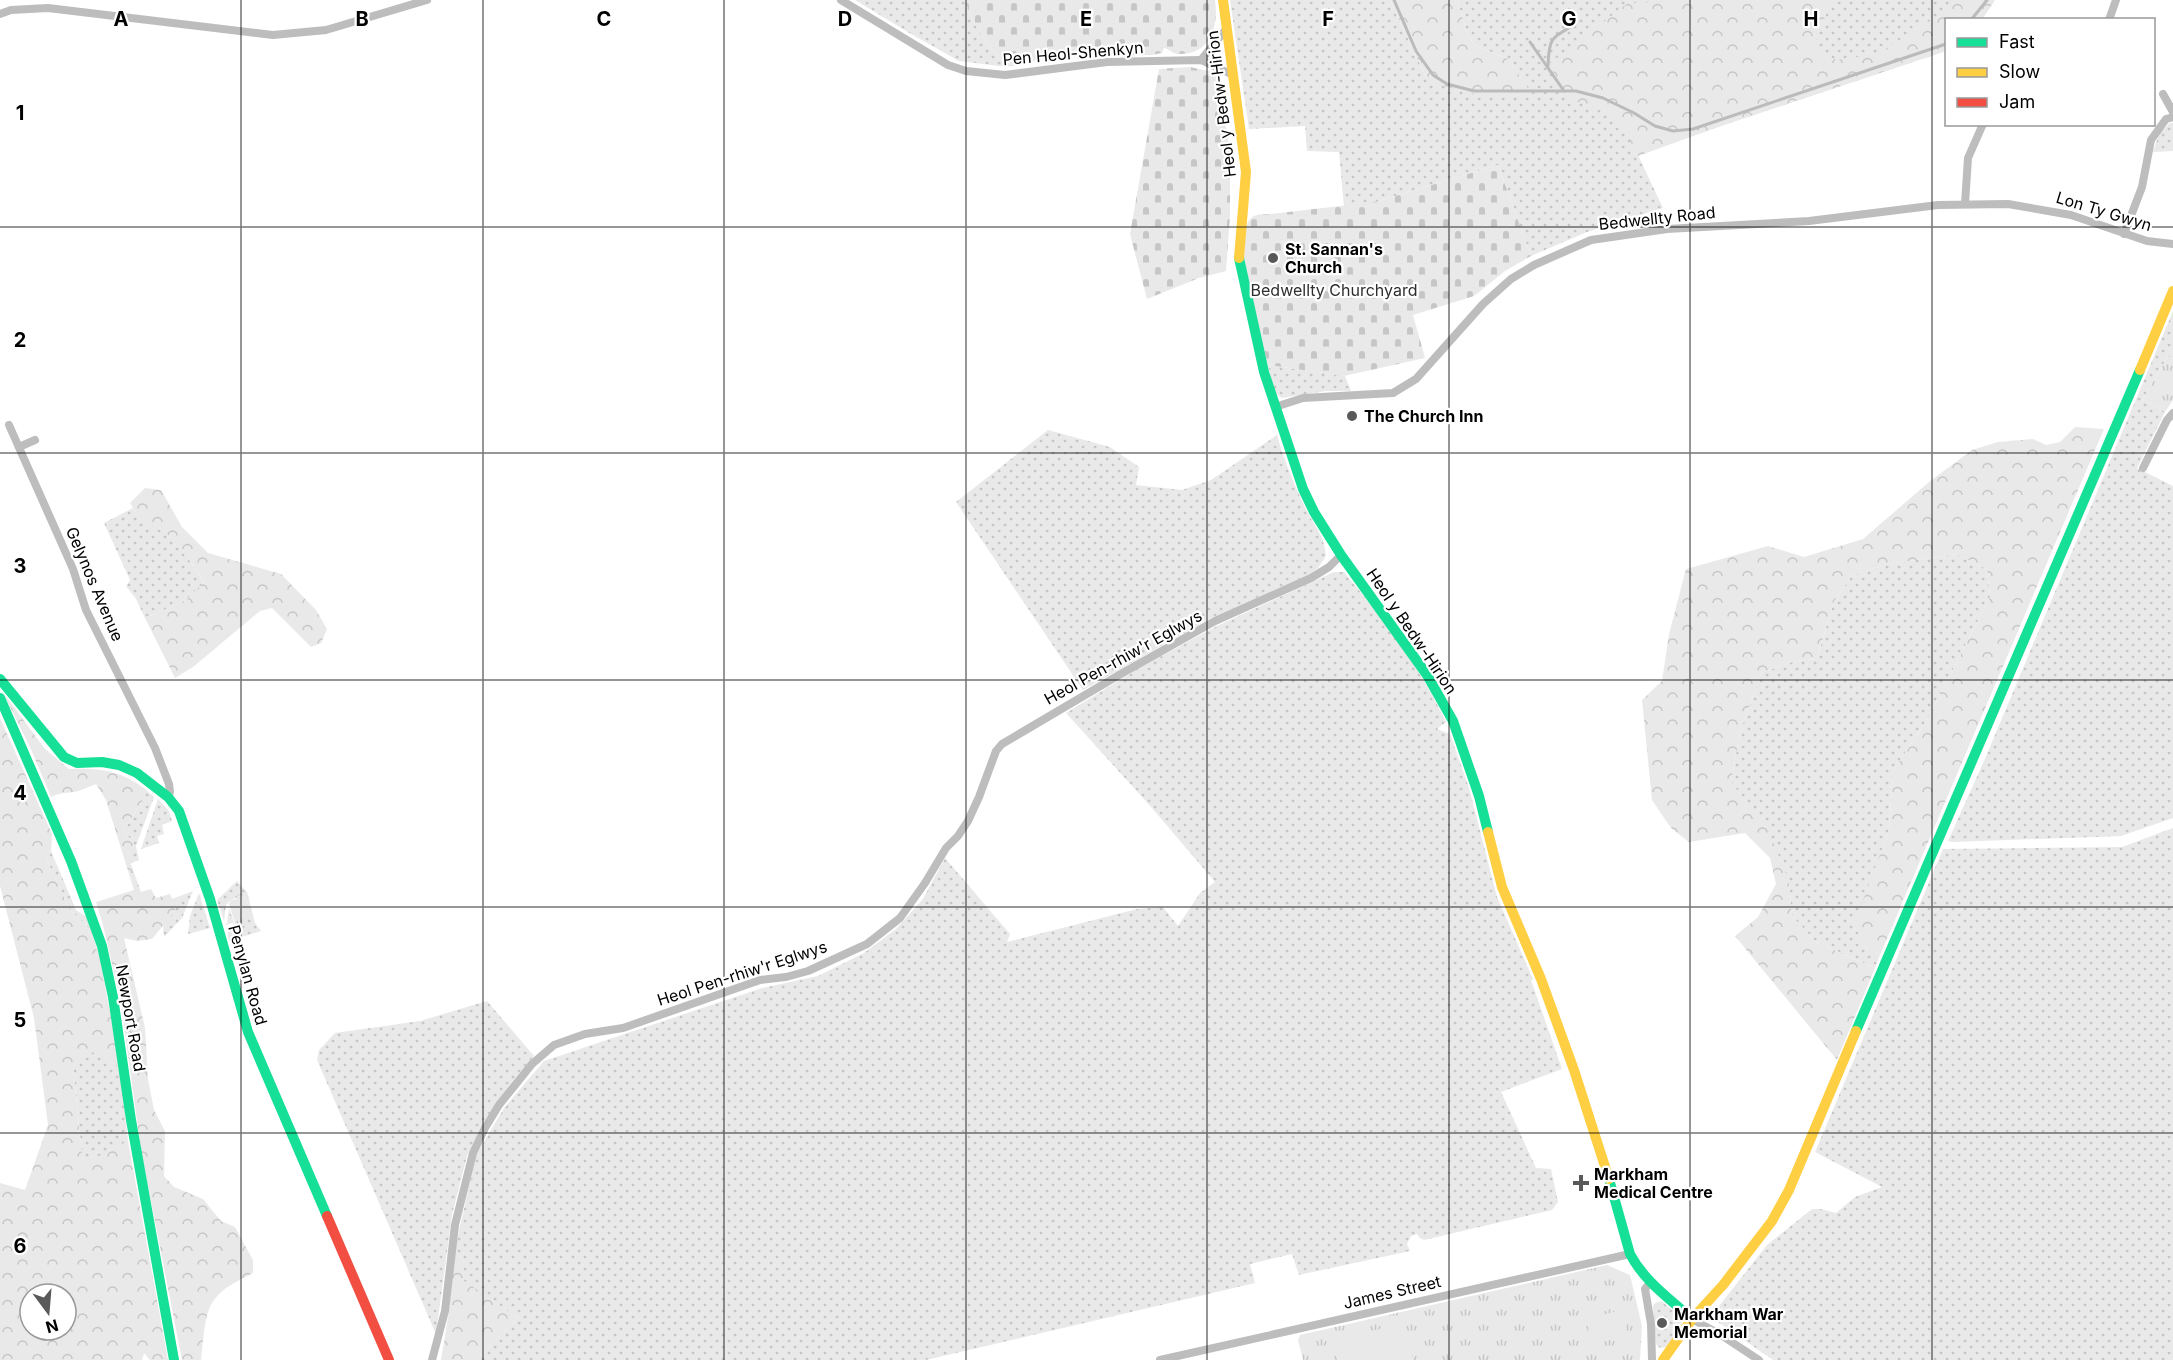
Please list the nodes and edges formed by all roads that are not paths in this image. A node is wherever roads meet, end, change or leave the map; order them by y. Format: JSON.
{"nodes":[{"id":1,"x":427,"y":0,"type":"edge"},
{"id":2,"x":841,"y":0,"type":"edge"},
{"id":3,"x":1223,"y":0,"type":"edge"},
{"id":4,"x":2116,"y":0,"type":"edge"},
{"id":5,"x":0,"y":14,"type":"edge"},
{"id":6,"x":2110,"y":18,"type":"edge"},
{"id":7,"x":1227,"y":28,"type":"junction"},
{"id":8,"x":1201,"y":60,"type":"junction"},
{"id":9,"x":1233,"y":75,"type":"junction"},
{"id":10,"x":2163,"y":94,"type":"dead end"},
{"id":11,"x":2173,"y":112,"type":"edge"},
{"id":12,"x":2173,"y":117,"type":"edge"},
{"id":13,"x":1982,"y":126,"type":"edge"},
{"id":14,"x":1965,"y":204,"type":"junction"},
{"id":15,"x":1919,"y":207,"type":"joint"},
{"id":16,"x":2124,"y":234,"type":"junction"},
{"id":17,"x":2173,"y":244,"type":"edge"},
{"id":18,"x":2173,"y":291,"type":"edge"},
{"id":19,"x":1275,"y":407,"type":"junction"},
{"id":20,"x":2173,"y":413,"type":"edge"},
{"id":21,"x":9,"y":425,"type":"dead end"},
{"id":22,"x":35,"y":440,"type":"dead end"},
{"id":23,"x":19,"y":447,"type":"junction"},
{"id":24,"x":2143,"y":468,"type":"dead end"},
{"id":25,"x":1341,"y":555,"type":"junction"},
{"id":26,"x":0,"y":679,"type":"edge"},
{"id":27,"x":0,"y":698,"type":"edge"},
{"id":28,"x":168,"y":797,"type":"junction"},
{"id":29,"x":1630,"y":1254,"type":"junction"},
{"id":30,"x":1649,"y":1284,"type":"junction"},
{"id":31,"x":1692,"y":1319,"type":"junction"},
{"id":32,"x":432,"y":1359,"type":"edge"},
{"id":33,"x":174,"y":1360,"type":"edge"},
{"id":34,"x":389,"y":1360,"type":"edge"},
{"id":35,"x":1160,"y":1360,"type":"edge"},
{"id":36,"x":1652,"y":1360,"type":"edge"},
{"id":37,"x":1663,"y":1360,"type":"edge"},
{"id":38,"x":1760,"y":1360,"type":"edge"}],
"edges":[{"from":1,"to":5,"type":"street"},
{"from":2,"to":8,"type":"street","name":"Pen Heol-Shenkyn"},
{"from":3,"to":7,"type":"main road","name":"Heol y Bedw-Hirion"},
{"from":4,"to":6,"type":"street"},
{"from":7,"to":8,"type":"street"},
{"from":7,"to":9,"type":"main road","name":"Heol y Bedw-Hirion"},
{"from":8,"to":9,"type":"street","name":"Pen Heol-Shenkyn"},
{"from":9,"to":19,"type":"main road","name":"Heol y Bedw-Hirion"},
{"from":10,"to":11,"type":"street"},
{"from":12,"to":16,"type":"street"},
{"from":13,"to":14,"type":"street"},
{"from":14,"to":15,"type":"street","name":"Lon Ty Gwyn"},
{"from":14,"to":16,"type":"street","name":"Lon Ty Gwyn"},
{"from":15,"to":19,"type":"street","name":"Bedwellty Road"},
{"from":16,"to":17,"type":"street","name":"Lon Ty Gwyn"},
{"from":18,"to":31,"type":"main road"},
{"from":19,"to":25,"type":"main road","name":"Heol y Bedw-Hirion"},
{"from":20,"to":24,"type":"street"},
{"from":21,"to":23,"type":"street","name":"Gelynos Avenue"},
{"from":22,"to":23,"type":"street"},
{"from":23,"to":28,"type":"street","name":"Gelynos Avenue"},
{"from":25,"to":29,"type":"main road","name":"Heol y Bedw-Hirion"},
{"from":25,"to":32,"type":"street","name":"Heol Pen-rhiw'r Eglwys"},
{"from":26,"to":28,"type":"main road","name":"Penylan Road"},
{"from":27,"to":33,"type":"main road","name":"Newport Road"},
{"from":28,"to":34,"type":"main road","name":"Penylan Road"},
{"from":29,"to":30,"type":"main road","name":"Heol y Bedw-Hirion"},
{"from":29,"to":35,"type":"street","name":"James Street"},
{"from":30,"to":31,"type":"main road","name":"Heol y Bedw-Hirion"},
{"from":30,"to":36,"type":"street"},
{"from":31,"to":37,"type":"main road"},
{"from":31,"to":38,"type":"street"}]}
